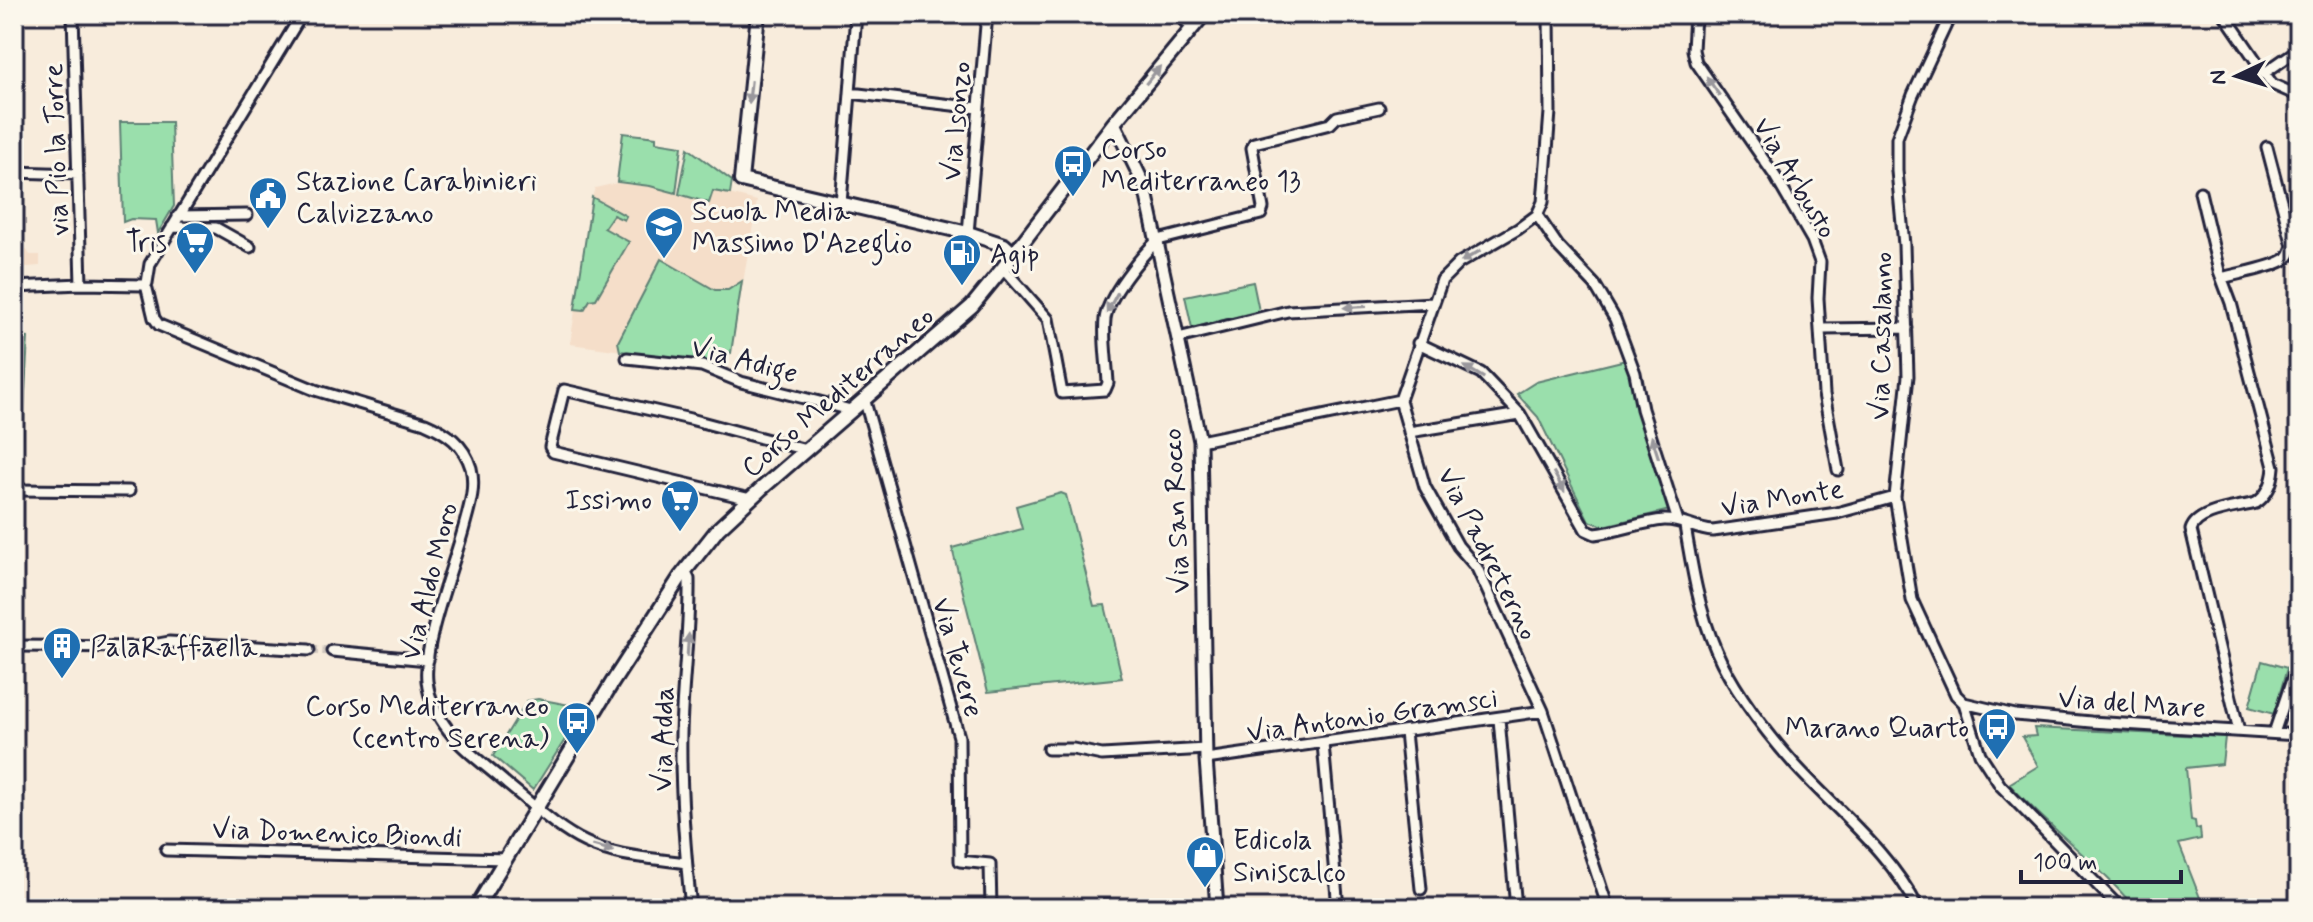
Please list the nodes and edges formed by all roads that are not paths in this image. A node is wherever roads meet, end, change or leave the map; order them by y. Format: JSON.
{"nodes":[{"id":1,"x":73,"y":14,"type":"edge"},
{"id":2,"x":302,"y":14,"type":"edge"},
{"id":3,"x":758,"y":14,"type":"edge"},
{"id":4,"x":856,"y":14,"type":"edge"},
{"id":5,"x":987,"y":14,"type":"edge"},
{"id":6,"x":1162,"y":14,"type":"edge"},
{"id":7,"x":1204,"y":14,"type":"edge"},
{"id":8,"x":1549,"y":14,"type":"edge"},
{"id":9,"x":1695,"y":14,"type":"edge"},
{"id":10,"x":1951,"y":14,"type":"edge"},
{"id":11,"x":2224,"y":14,"type":"edge"},
{"id":12,"x":1192,"y":26,"type":"junction"},
{"id":13,"x":2299,"y":49,"type":"edge"},
{"id":14,"x":2263,"y":74,"type":"junction"},
{"id":15,"x":850,"y":93,"type":"junction"},
{"id":16,"x":2299,"y":96,"type":"edge"},
{"id":17,"x":978,"y":108,"type":"junction"},
{"id":18,"x":1379,"y":108,"type":"dead end"},
{"id":19,"x":1114,"y":123,"type":"junction"},
{"id":20,"x":2267,"y":147,"type":"dead end"},
{"id":21,"x":14,"y":172,"type":"edge"},
{"id":22,"x":78,"y":174,"type":"junction"},
{"id":23,"x":2200,"y":192,"type":"dead end"},
{"id":24,"x":841,"y":203,"type":"junction"},
{"id":25,"x":247,"y":215,"type":"dead end"},
{"id":26,"x":1537,"y":215,"type":"junction"},
{"id":27,"x":178,"y":216,"type":"junction"},
{"id":28,"x":172,"y":227,"type":"junction"},
{"id":29,"x":968,"y":233,"type":"junction"},
{"id":30,"x":1158,"y":240,"type":"junction"},
{"id":31,"x":250,"y":247,"type":"dead end"},
{"id":32,"x":2295,"y":253,"type":"edge"},
{"id":33,"x":1014,"y":254,"type":"junction"},
{"id":34,"x":1003,"y":268,"type":"junction"},
{"id":35,"x":2222,"y":278,"type":"junction"},
{"id":36,"x":81,"y":284,"type":"junction"},
{"id":37,"x":146,"y":286,"type":"junction"},
{"id":38,"x":14,"y":287,"type":"edge"},
{"id":39,"x":1433,"y":303,"type":"junction"},
{"id":40,"x":1907,"y":328,"type":"junction"},
{"id":41,"x":1820,"y":329,"type":"junction"},
{"id":42,"x":1178,"y":338,"type":"junction"},
{"id":43,"x":1418,"y":343,"type":"junction"},
{"id":44,"x":627,"y":358,"type":"dead end"},
{"id":45,"x":864,"y":398,"type":"junction"},
{"id":46,"x":1400,"y":400,"type":"junction"},
{"id":47,"x":851,"y":410,"type":"junction"},
{"id":48,"x":1520,"y":414,"type":"junction"},
{"id":49,"x":1409,"y":432,"type":"junction"},
{"id":50,"x":1200,"y":441,"type":"junction"},
{"id":51,"x":806,"y":450,"type":"junction"},
{"id":52,"x":1838,"y":470,"type":"dead end"},
{"id":53,"x":14,"y":490,"type":"edge"},
{"id":54,"x":129,"y":491,"type":"dead end"},
{"id":55,"x":1895,"y":497,"type":"junction"},
{"id":56,"x":750,"y":499,"type":"junction"},
{"id":57,"x":1681,"y":524,"type":"junction"},
{"id":58,"x":685,"y":571,"type":"junction"},
{"id":59,"x":14,"y":646,"type":"edge"},
{"id":60,"x":309,"y":650,"type":"tunnel mouth"},
{"id":61,"x":332,"y":651,"type":"tunnel mouth"},
{"id":62,"x":2299,"y":659,"type":"edge"},
{"id":63,"x":428,"y":660,"type":"junction"},
{"id":64,"x":1964,"y":703,"type":"junction"},
{"id":65,"x":1543,"y":711,"type":"junction"},
{"id":66,"x":1499,"y":719,"type":"junction"},
{"id":67,"x":2239,"y":731,"type":"junction"},
{"id":68,"x":1405,"y":732,"type":"junction"},
{"id":69,"x":2274,"y":733,"type":"junction"},
{"id":70,"x":2299,"y":735,"type":"edge"},
{"id":71,"x":1323,"y":744,"type":"junction"},
{"id":72,"x":1048,"y":749,"type":"dead end"},
{"id":73,"x":1206,"y":754,"type":"junction"},
{"id":74,"x":536,"y":809,"type":"junction"},
{"id":75,"x":166,"y":850,"type":"dead end"},
{"id":76,"x":506,"y":859,"type":"junction"},
{"id":77,"x":686,"y":863,"type":"junction"},
{"id":78,"x":1421,"y":889,"type":"dead end"},
{"id":79,"x":476,"y":908,"type":"edge"},
{"id":80,"x":691,"y":908,"type":"edge"},
{"id":81,"x":991,"y":908,"type":"edge"},
{"id":82,"x":1217,"y":908,"type":"edge"},
{"id":83,"x":1338,"y":908,"type":"edge"},
{"id":84,"x":1516,"y":908,"type":"edge"},
{"id":85,"x":1608,"y":908,"type":"edge"},
{"id":86,"x":1918,"y":908,"type":"edge"},
{"id":87,"x":2120,"y":908,"type":"edge"}],
"edges":[{"from":1,"to":22,"type":"street","name":"via Pio la Torre"},
{"from":2,"to":27,"type":"street"},
{"from":3,"to":24,"type":"main road","one_way":true},
{"from":4,"to":15,"type":"street"},
{"from":5,"to":17,"type":"street","name":"Via Isonzo"},
{"from":6,"to":12,"type":"street"},
{"from":7,"to":12,"type":"main road","name":"Corso Mediterraneo"},
{"from":8,"to":26,"type":"street"},
{"from":41,"to":9,"type":"street","name":"Via Arbusto","one_way":true},
{"from":10,"to":40,"type":"street","name":"Via Casalanno"},
{"from":11,"to":14,"type":"street"},
{"from":19,"to":12,"type":"main road","name":"Corso Mediterraneo","one_way":true},
{"from":13,"to":14,"type":"street"},
{"from":14,"to":16,"type":"street"},
{"from":15,"to":17,"type":"street"},
{"from":15,"to":24,"type":"street"},
{"from":17,"to":29,"type":"street","name":"Via Isonzo"},
{"from":18,"to":30,"type":"street"},
{"from":19,"to":30,"type":"street","name":"Via San Rocco"},
{"from":19,"to":33,"type":"main road","name":"Corso Mediterraneo"},
{"from":20,"to":32,"type":"street"},
{"from":21,"to":22,"type":"street"},
{"from":22,"to":36,"type":"street","name":"via Pio la Torre"},
{"from":23,"to":35,"type":"street"},
{"from":24,"to":29,"type":"main road"},
{"from":25,"to":27,"type":"street"},
{"from":26,"to":39,"type":"street","one_way":true},
{"from":57,"to":26,"type":"street","one_way":true},
{"from":27,"to":28,"type":"street"},
{"from":28,"to":31,"type":"street"},
{"from":28,"to":37,"type":"street"},
{"from":29,"to":33,"type":"main road"},
{"from":30,"to":34,"type":"street","one_way":true},
{"from":30,"to":42,"type":"street","name":"Via San Rocco"},
{"from":32,"to":35,"type":"street"},
{"from":33,"to":34,"type":"main road","name":"Corso Mediterraneo"},
{"from":34,"to":45,"type":"main road","name":"Corso Mediterraneo"},
{"from":35,"to":67,"type":"street"},
{"from":36,"to":37,"type":"street"},
{"from":36,"to":38,"type":"street"},
{"from":37,"to":63,"type":"street","name":"Via Aldo Moro"},
{"from":39,"to":42,"type":"street","one_way":true},
{"from":39,"to":43,"type":"street"},
{"from":40,"to":41,"type":"street"},
{"from":40,"to":55,"type":"street","name":"Via Casalanno"},
{"from":41,"to":52,"type":"street","name":"Via Arbusto"},
{"from":42,"to":50,"type":"street","name":"Via San Rocco"},
{"from":43,"to":46,"type":"street"},
{"from":48,"to":43,"type":"street","one_way":true},
{"from":44,"to":47,"type":"street","name":"Via Adige"},
{"from":45,"to":47,"type":"main road","name":"Corso Mediterraneo"},
{"from":45,"to":81,"type":"street","name":"Via Tevere"},
{"from":46,"to":49,"type":"street","name":"Via Padreterno"},
{"from":46,"to":50,"type":"street"},
{"from":47,"to":51,"type":"main road","name":"Corso Mediterraneo"},
{"from":48,"to":49,"type":"street"},
{"from":48,"to":57,"type":"street","name":"Via Monte","one_way":true},
{"from":49,"to":65,"type":"street","name":"Via Padreterno"},
{"from":50,"to":73,"type":"street","name":"Via San Rocco"},
{"from":51,"to":56,"type":"main road","name":"Corso Mediterraneo"},
{"from":51,"to":56,"type":"street"},
{"from":53,"to":54,"type":"street"},
{"from":55,"to":57,"type":"street","name":"Via Monte"},
{"from":55,"to":64,"type":"street","name":"Via Casalanno"},
{"from":56,"to":58,"type":"main road","name":"Corso Mediterraneo"},
{"from":57,"to":86,"type":"street"},
{"from":58,"to":74,"type":"main road","name":"Corso Mediterraneo"},
{"from":77,"to":58,"type":"street","name":"Via Adda","one_way":true},
{"from":59,"to":60,"type":"street"},
{"from":61,"to":63,"type":"street"},
{"from":62,"to":69,"type":"street"},
{"from":63,"to":74,"type":"street","name":"Via Aldo Moro"},
{"from":64,"to":67,"type":"street","name":"Via del Mare"},
{"from":64,"to":87,"type":"street","name":"Via Casalanno"},
{"from":65,"to":66,"type":"street","name":"Via Antonio Gramsci"},
{"from":65,"to":85,"type":"street","name":"Via Padreterno"},
{"from":66,"to":68,"type":"street","name":"Via Antonio Gramsci"},
{"from":66,"to":84,"type":"street"},
{"from":67,"to":69,"type":"street","name":"Via del Mare"},
{"from":68,"to":71,"type":"street","name":"Via Antonio Gramsci"},
{"from":68,"to":78,"type":"street"},
{"from":69,"to":70,"type":"street","name":"Via del Mare"},
{"from":71,"to":73,"type":"street","name":"Via Antonio Gramsci"},
{"from":71,"to":83,"type":"street"},
{"from":72,"to":73,"type":"street","name":"Via Antonio Gramsci"},
{"from":73,"to":82,"type":"street","name":"Via San Rocco"},
{"from":74,"to":76,"type":"main road","name":"Corso Mediterraneo"},
{"from":74,"to":77,"type":"street","name":"Via Aldo Moro","one_way":true},
{"from":75,"to":76,"type":"street","name":"Via Domenico Biondi"},
{"from":76,"to":79,"type":"main road","name":"Corso Mediterraneo"},
{"from":77,"to":80,"type":"street","name":"Via Adda"}]}
